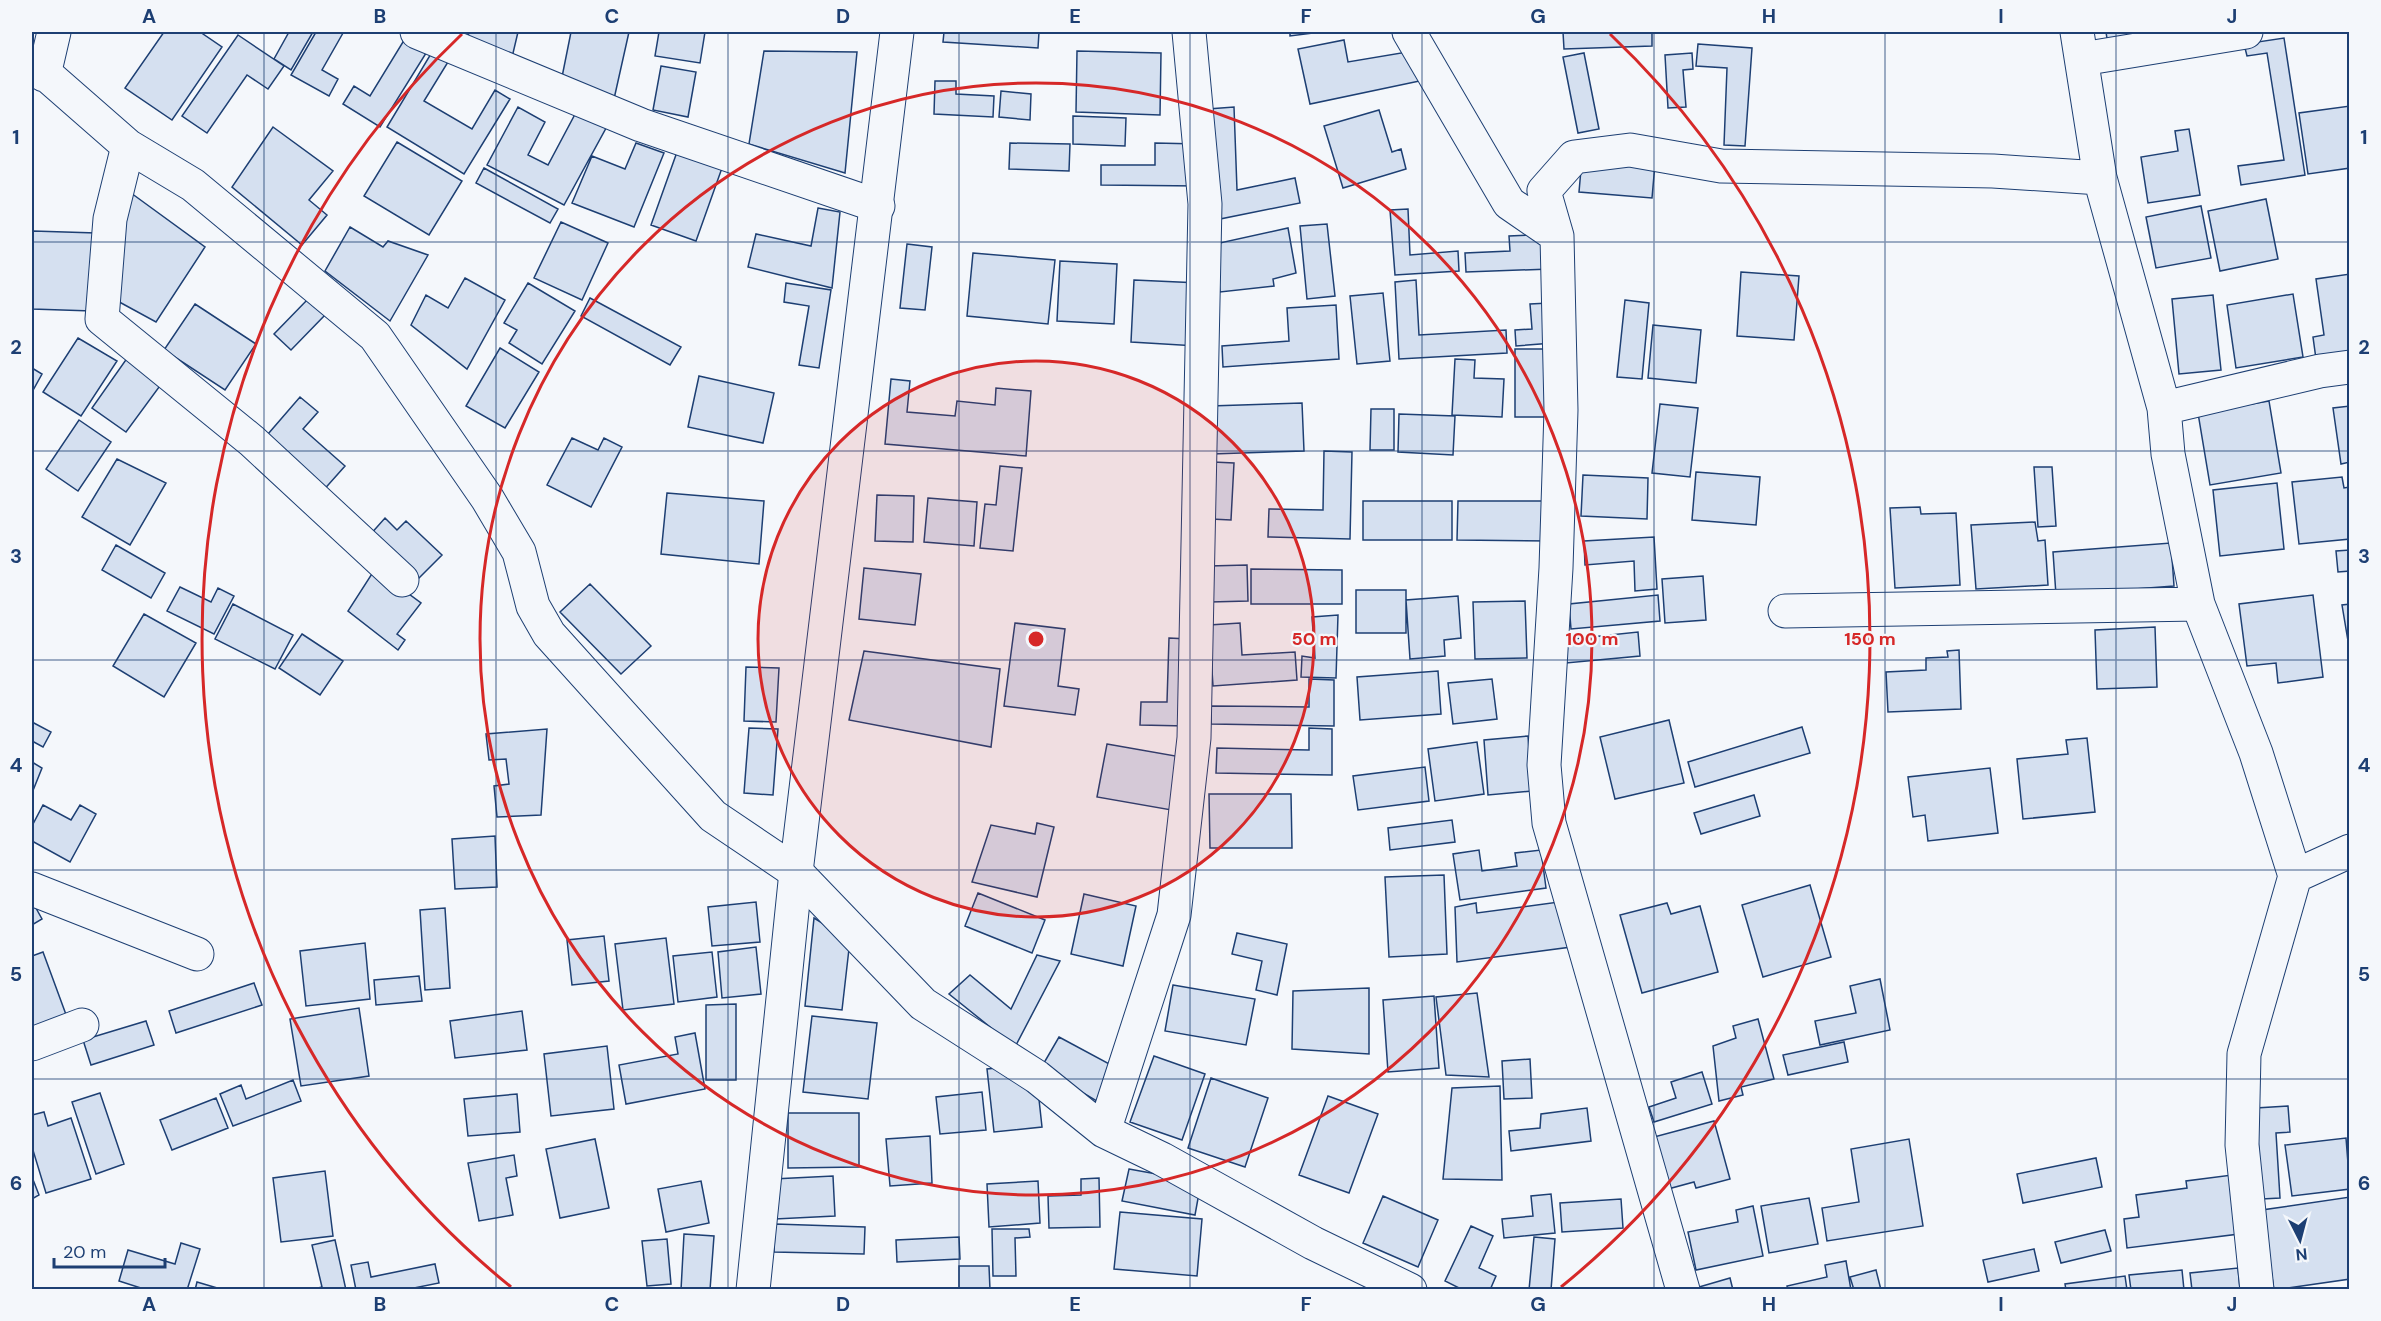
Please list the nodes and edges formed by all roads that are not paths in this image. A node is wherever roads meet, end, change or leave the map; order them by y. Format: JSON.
{"nodes":[{"id":1,"x":54,"y":32,"type":"edge"},
{"id":2,"x":417,"y":32,"type":"edge"},
{"id":3,"x":897,"y":32,"type":"edge"},
{"id":4,"x":1189,"y":32,"type":"edge"},
{"id":5,"x":1409,"y":32,"type":"edge"},
{"id":6,"x":2246,"y":32,"type":"edge"},
{"id":7,"x":2080,"y":45,"type":"edge"},
{"id":8,"x":38,"y":69,"type":"edge"},
{"id":9,"x":128,"y":146,"type":"junction"},
{"id":10,"x":2100,"y":178,"type":"junction"},
{"id":11,"x":878,"y":206,"type":"junction"},
{"id":12,"x":1557,"y":236,"type":"junction"},
{"id":13,"x":2349,"y":367,"type":"edge"},
{"id":14,"x":2164,"y":408,"type":"junction"},
{"id":15,"x":402,"y":580,"type":"dead end"},
{"id":16,"x":2198,"y":604,"type":"junction"},
{"id":17,"x":1785,"y":611,"type":"dead end"},
{"id":18,"x":2349,"y":851,"type":"edge"},
{"id":19,"x":796,"y":872,"type":"junction"},
{"id":20,"x":2295,"y":876,"type":"junction"},
{"id":21,"x":32,"y":889,"type":"edge"},
{"id":22,"x":197,"y":954,"type":"dead end"},
{"id":23,"x":82,"y":1024,"type":"dead end"},
{"id":24,"x":32,"y":1044,"type":"edge"},
{"id":25,"x":1104,"y":1131,"type":"junction"},
{"id":26,"x":753,"y":1290,"type":"edge"},
{"id":27,"x":1410,"y":1290,"type":"edge"},
{"id":28,"x":1683,"y":1290,"type":"edge"},
{"id":29,"x":2257,"y":1290,"type":"edge"}],
"edges":[{"from":1,"to":8,"type":"street"},
{"from":2,"to":11,"type":"street"},
{"from":3,"to":11,"type":"street"},
{"from":4,"to":25,"type":"street"},
{"from":5,"to":12,"type":"street"},
{"from":6,"to":7,"type":"street"},
{"from":7,"to":10,"type":"street"},
{"from":8,"to":9,"type":"street"},
{"from":9,"to":15,"type":"street"},
{"from":9,"to":19,"type":"street"},
{"from":10,"to":12,"type":"street"},
{"from":10,"to":14,"type":"street"},
{"from":11,"to":19,"type":"street"},
{"from":12,"to":28,"type":"street"},
{"from":13,"to":14,"type":"street"},
{"from":14,"to":16,"type":"street"},
{"from":16,"to":17,"type":"street"},
{"from":16,"to":20,"type":"street"},
{"from":18,"to":20,"type":"street"},
{"from":19,"to":25,"type":"street"},
{"from":19,"to":26,"type":"street"},
{"from":20,"to":29,"type":"street"},
{"from":21,"to":22,"type":"street"},
{"from":23,"to":24,"type":"street"},
{"from":25,"to":27,"type":"street"}]}
